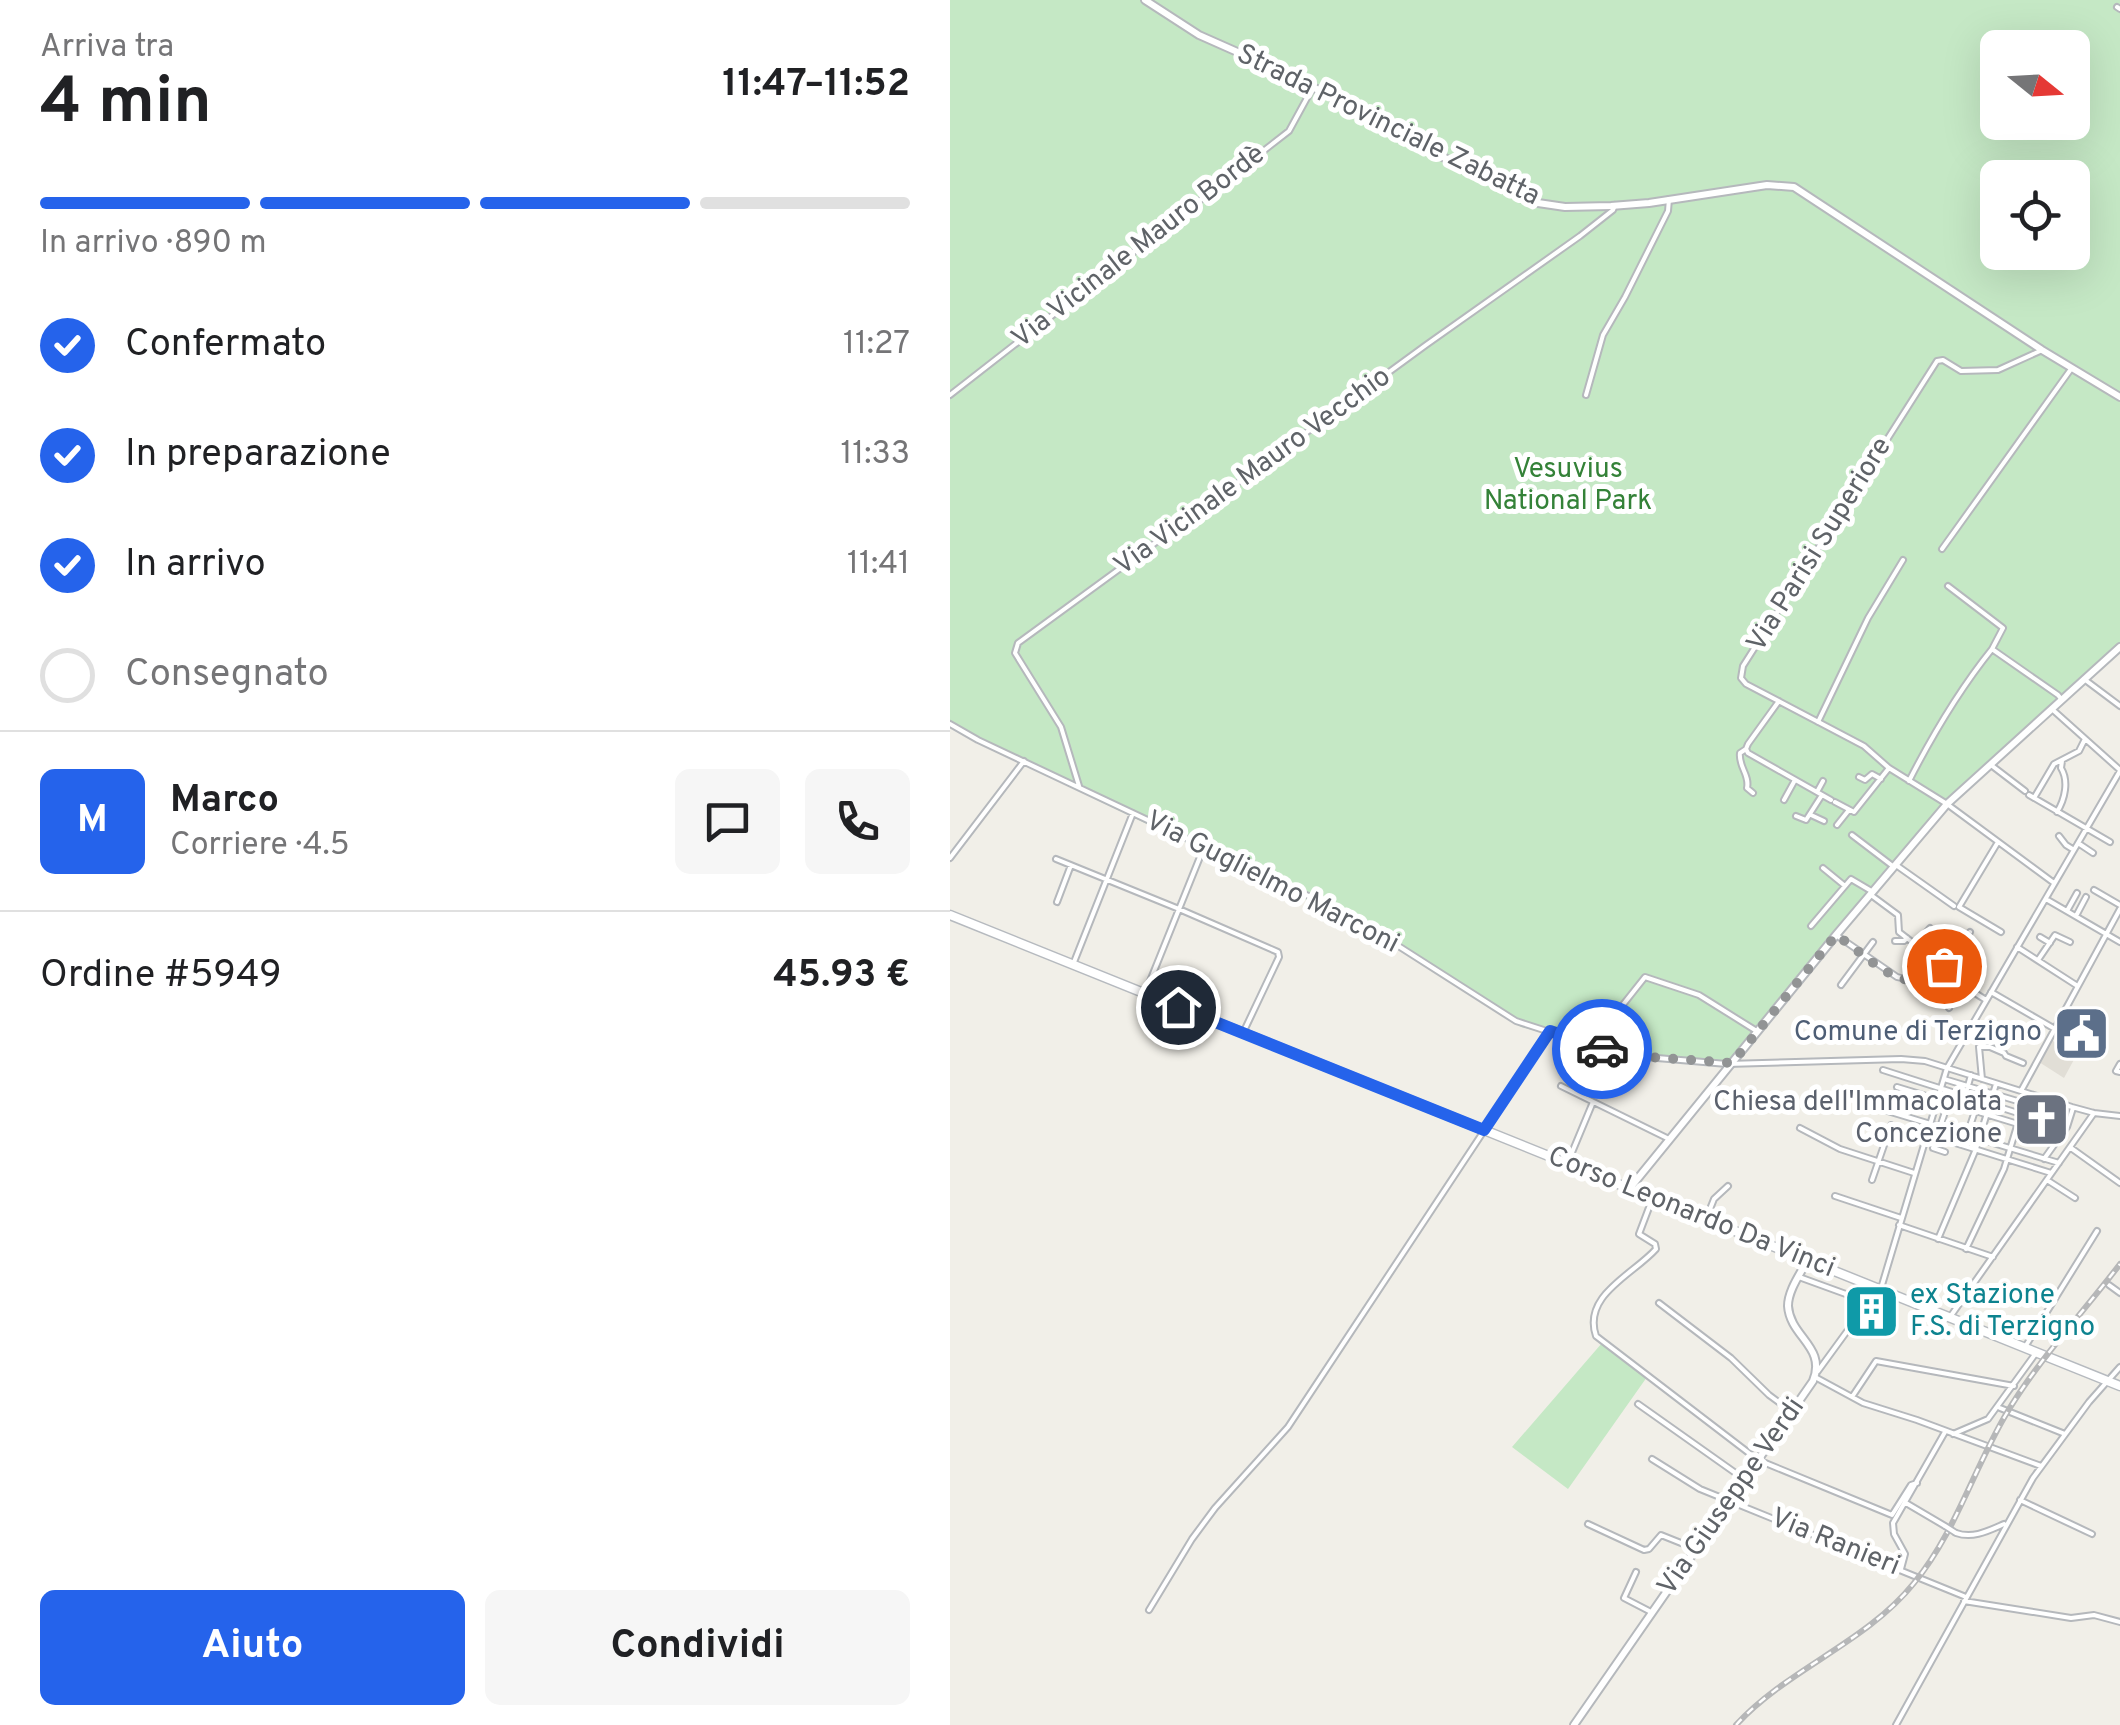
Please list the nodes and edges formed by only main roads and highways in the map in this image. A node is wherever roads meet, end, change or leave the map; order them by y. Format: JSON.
{"nodes":[{"id":1,"x":950,"y":915,"type":"edge"},
{"id":2,"x":2120,"y":1386,"type":"edge"}],
"edges":[{"from":1,"to":2,"type":"main road","name":"Corso Leonardo Da Vinci"}]}
